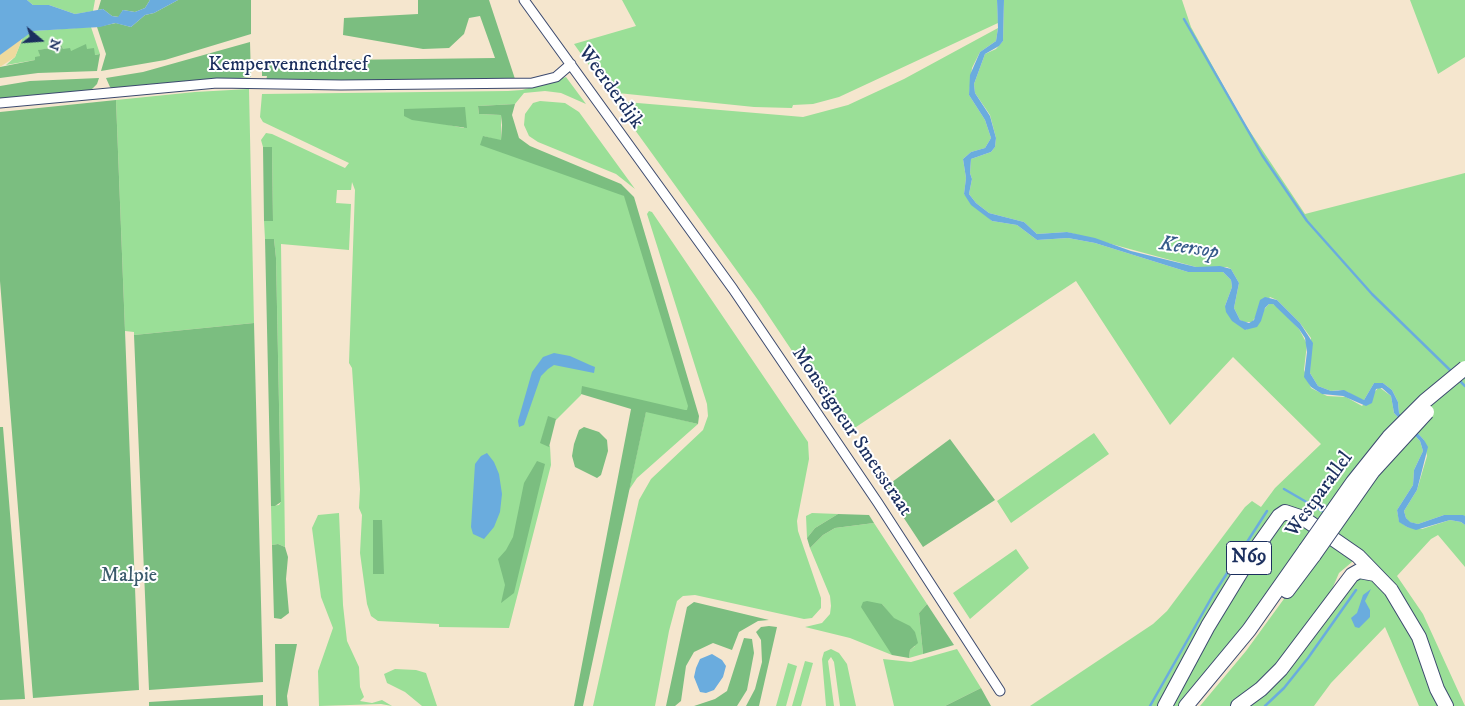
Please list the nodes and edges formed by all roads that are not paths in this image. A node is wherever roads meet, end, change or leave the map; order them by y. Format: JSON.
{"nodes":[{"id":1,"x":524,"y":0,"type":"edge"},
{"id":2,"x":571,"y":64,"type":"junction"},
{"id":3,"x":0,"y":103,"type":"edge"},
{"id":4,"x":667,"y":196,"type":"joint"},
{"id":5,"x":1465,"y":368,"type":"edge"},
{"id":6,"x":1465,"y":380,"type":"edge"},
{"id":7,"x":1310,"y":552,"type":"junction"},
{"id":8,"x":1375,"y":574,"type":"junction"},
{"id":9,"x":1000,"y":691,"type":"dead end"},
{"id":10,"x":1165,"y":706,"type":"edge"},
{"id":11,"x":1186,"y":706,"type":"edge"},
{"id":12,"x":1197,"y":706,"type":"edge"},
{"id":13,"x":1238,"y":706,"type":"edge"},
{"id":14,"x":1446,"y":706,"type":"edge"}],
"edges":[{"from":1,"to":2,"type":"street","name":"Weerderdijk"},
{"from":2,"to":3,"type":"street","name":"Kempervennendreef"},
{"from":2,"to":4,"type":"street","name":"Weerderdijk"},
{"from":4,"to":9,"type":"street","name":"Monseigneur Smetsstraat"},
{"from":5,"to":7,"type":"main road","name":"Westparallel","number":"N69","bridge":true},
{"from":6,"to":7,"type":"main road","name":"Westparallel","number":"N69","bridge":true},
{"from":7,"to":11,"type":"main road","name":"Westparallel","number":"N69"},
{"from":7,"to":12,"type":"main road","name":"Westparallel","number":"N69"},
{"from":8,"to":10,"type":"main road","number":"N69"},
{"from":8,"to":13,"type":"main road"},
{"from":8,"to":14,"type":"main road","number":"N69"}]}
